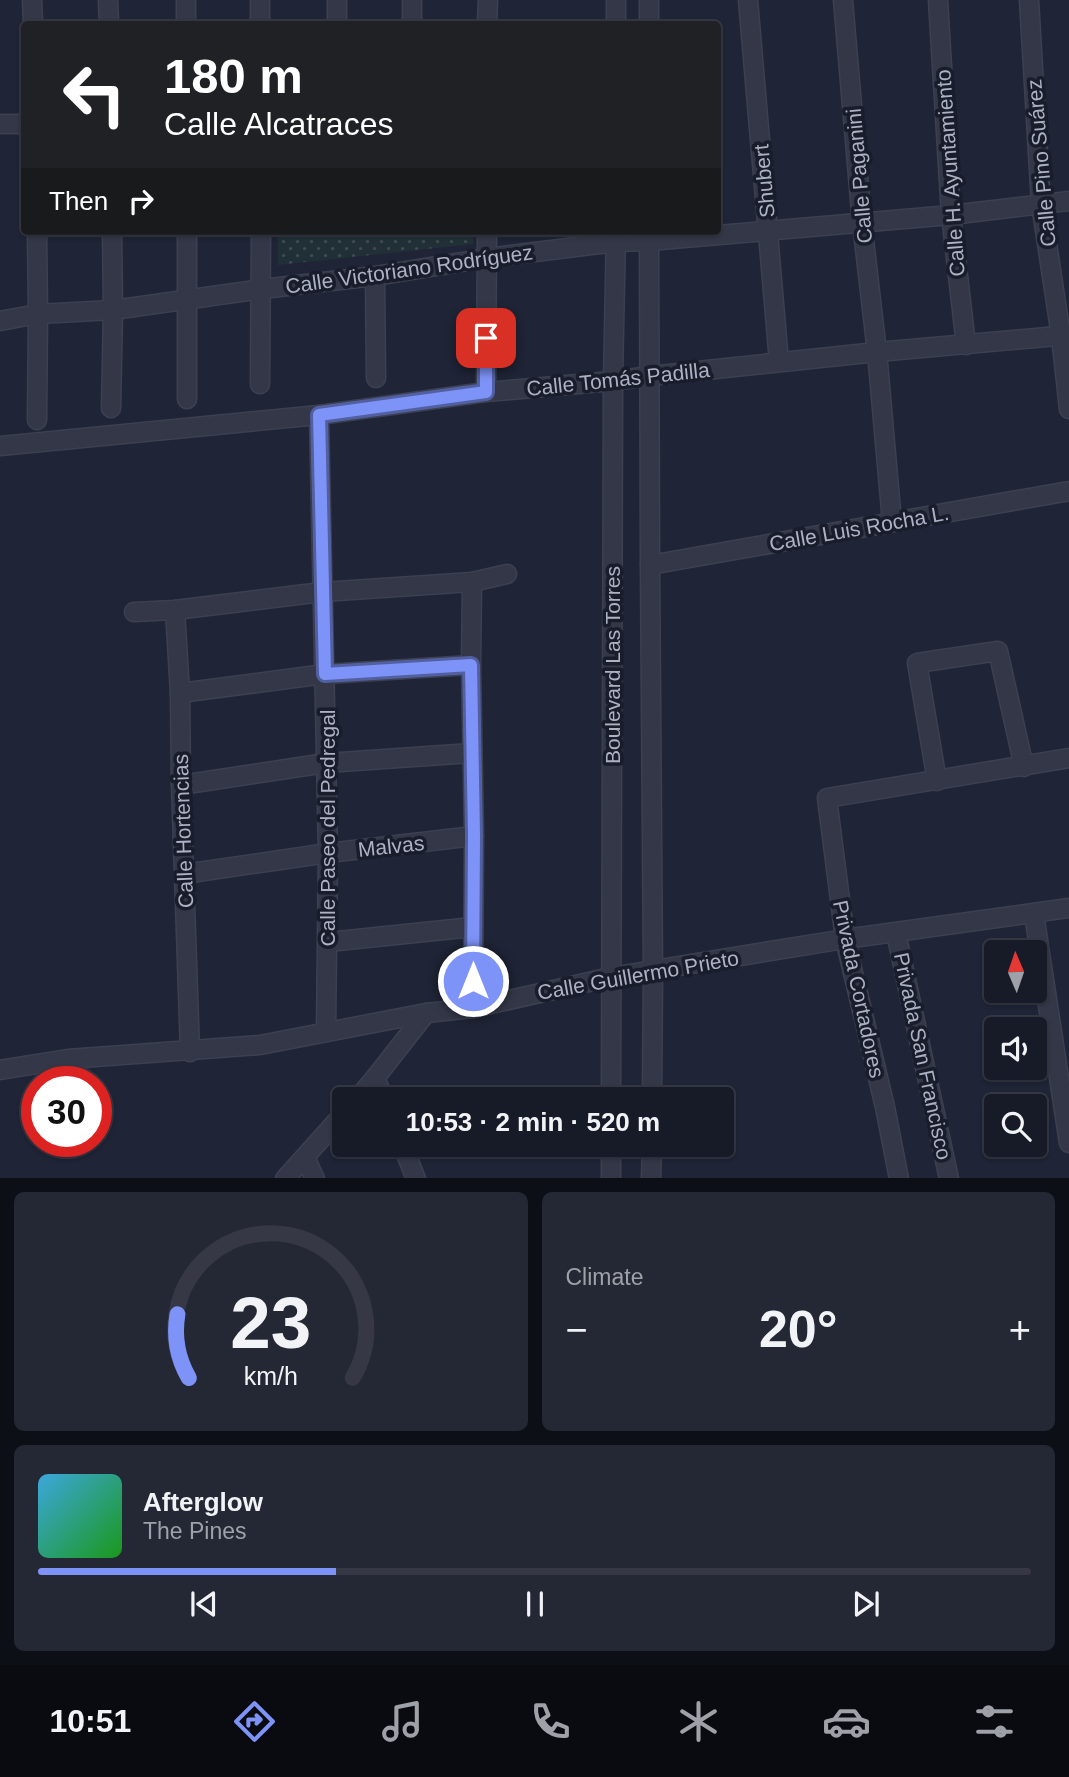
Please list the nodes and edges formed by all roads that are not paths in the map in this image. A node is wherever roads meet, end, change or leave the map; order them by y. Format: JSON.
{"nodes":[{"id":1,"x":33,"y":0,"type":"edge"},
{"id":2,"x":108,"y":0,"type":"edge"},
{"id":3,"x":186,"y":0,"type":"edge"},
{"id":4,"x":260,"y":0,"type":"edge"},
{"id":5,"x":337,"y":0,"type":"edge"},
{"id":6,"x":412,"y":0,"type":"edge"},
{"id":7,"x":488,"y":0,"type":"edge"},
{"id":8,"x":616,"y":0,"type":"edge"},
{"id":9,"x":649,"y":0,"type":"edge"},
{"id":10,"x":748,"y":0,"type":"edge"},
{"id":11,"x":843,"y":0,"type":"edge"},
{"id":12,"x":938,"y":0,"type":"edge"},
{"id":13,"x":1029,"y":0,"type":"edge"},
{"id":14,"x":33,"y":21,"type":"edge"},
{"id":15,"x":109,"y":21,"type":"edge"},
{"id":16,"x":186,"y":21,"type":"edge"},
{"id":17,"x":260,"y":21,"type":"edge"},
{"id":18,"x":337,"y":21,"type":"edge"},
{"id":19,"x":412,"y":21,"type":"edge"},
{"id":20,"x":487,"y":21,"type":"edge"},
{"id":21,"x":616,"y":21,"type":"edge"},
{"id":22,"x":649,"y":21,"type":"edge"},
{"id":23,"x":0,"y":124,"type":"edge"},
{"id":24,"x":21,"y":124,"type":"edge"},
{"id":25,"x":1069,"y":201,"type":"edge"},
{"id":26,"x":1041,"y":204,"type":"junction"},
{"id":27,"x":951,"y":215,"type":"junction"},
{"id":28,"x":862,"y":223,"type":"junction"},
{"id":29,"x":768,"y":231,"type":"junction"},
{"id":30,"x":721,"y":233,"type":"edge"},
{"id":31,"x":37,"y":235,"type":"edge"},
{"id":32,"x":112,"y":235,"type":"edge"},
{"id":33,"x":187,"y":235,"type":"edge"},
{"id":34,"x":261,"y":235,"type":"edge"},
{"id":35,"x":487,"y":235,"type":"edge"},
{"id":36,"x":673,"y":235,"type":"edge"},
{"id":37,"x":649,"y":236,"type":"edge"},
{"id":38,"x":616,"y":237,"type":"edge"},
{"id":39,"x":486,"y":258,"type":"junction"},
{"id":40,"x":375,"y":276,"type":"junction"},
{"id":41,"x":262,"y":289,"type":"junction"},
{"id":42,"x":187,"y":300,"type":"junction"},
{"id":43,"x":113,"y":310,"type":"junction"},
{"id":44,"x":38,"y":314,"type":"junction"},
{"id":45,"x":0,"y":321,"type":"edge"},
{"id":46,"x":1065,"y":336,"type":"edge"},
{"id":47,"x":966,"y":345,"type":"junction"},
{"id":48,"x":877,"y":352,"type":"junction"},
{"id":49,"x":779,"y":362,"type":"junction"},
{"id":50,"x":650,"y":376,"type":"junction"},
{"id":51,"x":376,"y":378,"type":"dead end"},
{"id":52,"x":613,"y":382,"type":"junction"},
{"id":53,"x":260,"y":384,"type":"dead end"},
{"id":54,"x":486,"y":392,"type":"junction"},
{"id":55,"x":187,"y":399,"type":"dead end"},
{"id":56,"x":111,"y":408,"type":"dead end"},
{"id":57,"x":1069,"y":409,"type":"edge"},
{"id":58,"x":319,"y":415,"type":"junction"},
{"id":59,"x":37,"y":420,"type":"dead end"},
{"id":60,"x":0,"y":446,"type":"edge"},
{"id":61,"x":1069,"y":491,"type":"edge"},
{"id":62,"x":892,"y":522,"type":"junction"},
{"id":63,"x":649,"y":565,"type":"junction"},
{"id":64,"x":508,"y":574,"type":"dead end"},
{"id":65,"x":472,"y":582,"type":"junction"},
{"id":66,"x":323,"y":592,"type":"junction"},
{"id":67,"x":175,"y":610,"type":"junction"},
{"id":68,"x":134,"y":612,"type":"dead end"},
{"id":69,"x":471,"y":665,"type":"junction"},
{"id":70,"x":325,"y":674,"type":"junction"},
{"id":71,"x":180,"y":693,"type":"junction"},
{"id":72,"x":472,"y":752,"type":"junction"},
{"id":73,"x":1069,"y":758,"type":"edge"},
{"id":74,"x":326,"y":763,"type":"junction"},
{"id":75,"x":1024,"y":767,"type":"junction"},
{"id":76,"x":937,"y":781,"type":"junction"},
{"id":77,"x":181,"y":785,"type":"junction"},
{"id":78,"x":474,"y":836,"type":"junction"},
{"id":79,"x":328,"y":853,"type":"junction"},
{"id":80,"x":184,"y":874,"type":"junction"},
{"id":81,"x":1069,"y":908,"type":"edge"},
{"id":82,"x":1034,"y":914,"type":"junction"},
{"id":83,"x":473,"y":927,"type":"junction"},
{"id":84,"x":896,"y":933,"type":"junction"},
{"id":85,"x":845,"y":939,"type":"junction"},
{"id":86,"x":328,"y":942,"type":"junction"},
{"id":87,"x":653,"y":971,"type":"junction"},
{"id":88,"x":611,"y":977,"type":"junction"},
{"id":89,"x":473,"y":1008,"type":"junction"},
{"id":90,"x":426,"y":1013,"type":"junction"},
{"id":91,"x":326,"y":1032,"type":"junction"},
{"id":92,"x":190,"y":1052,"type":"junction"},
{"id":93,"x":0,"y":1070,"type":"edge"},
{"id":94,"x":375,"y":1078,"type":"junction"},
{"id":95,"x":367,"y":1087,"type":"edge"},
{"id":96,"x":379,"y":1087,"type":"edge"},
{"id":97,"x":611,"y":1087,"type":"edge"},
{"id":98,"x":652,"y":1087,"type":"edge"},
{"id":99,"x":332,"y":1127,"type":"edge"},
{"id":100,"x":1069,"y":1143,"type":"edge"},
{"id":101,"x":305,"y":1157,"type":"junction"},
{"id":102,"x":407,"y":1157,"type":"edge"},
{"id":103,"x":611,"y":1157,"type":"edge"},
{"id":104,"x":652,"y":1157,"type":"edge"},
{"id":105,"x":285,"y":1178,"type":"edge"},
{"id":106,"x":315,"y":1178,"type":"edge"},
{"id":107,"x":416,"y":1178,"type":"edge"},
{"id":108,"x":611,"y":1178,"type":"edge"},
{"id":109,"x":651,"y":1178,"type":"edge"},
{"id":110,"x":899,"y":1178,"type":"edge"},
{"id":111,"x":949,"y":1178,"type":"edge"}],
"edges":[{"from":1,"to":14,"type":"street"},
{"from":2,"to":15,"type":"street"},
{"from":3,"to":16,"type":"street"},
{"from":4,"to":17,"type":"street"},
{"from":5,"to":18,"type":"street"},
{"from":6,"to":19,"type":"street"},
{"from":7,"to":20,"type":"street"},
{"from":8,"to":21,"type":"street"},
{"from":9,"to":22,"type":"street"},
{"from":10,"to":29,"type":"street","name":"Shubert"},
{"from":11,"to":28,"type":"street","name":"Calle Paganini"},
{"from":12,"to":27,"type":"street","name":"Calle H. Ayuntamiento"},
{"from":13,"to":26,"type":"street","name":"Calle Pino Suárez"},
{"from":23,"to":24,"type":"street"},
{"from":25,"to":26,"type":"street","name":"Calle Victoriano Rodríguez"},
{"from":26,"to":27,"type":"street","name":"Calle Victoriano Rodríguez"},
{"from":26,"to":46,"type":"street","name":"Calle Pino Suárez"},
{"from":27,"to":28,"type":"street","name":"Calle Victoriano Rodríguez"},
{"from":27,"to":47,"type":"street","name":"Calle H. Ayuntamiento"},
{"from":28,"to":29,"type":"street","name":"Calle Victoriano Rodríguez"},
{"from":28,"to":48,"type":"street","name":"Calle Paganini"},
{"from":29,"to":30,"type":"street","name":"Calle Victoriano Rodríguez"},
{"from":29,"to":49,"type":"street","name":"Shubert"},
{"from":31,"to":44,"type":"street"},
{"from":32,"to":43,"type":"street"},
{"from":33,"to":42,"type":"street"},
{"from":34,"to":41,"type":"street"},
{"from":35,"to":39,"type":"street"},
{"from":36,"to":37,"type":"street","name":"Calle Victoriano Rodríguez"},
{"from":37,"to":38,"type":"street","name":"Calle Victoriano Rodríguez"},
{"from":37,"to":50,"type":"street","name":"Boulevard Las Torres"},
{"from":38,"to":39,"type":"street","name":"Calle Victoriano Rodríguez"},
{"from":38,"to":52,"type":"street","name":"Boulevard Las Torres"},
{"from":39,"to":40,"type":"street","name":"Calle Victoriano Rodríguez"},
{"from":39,"to":54,"type":"street"},
{"from":40,"to":41,"type":"street","name":"Calle Victoriano Rodríguez"},
{"from":40,"to":51,"type":"street"},
{"from":41,"to":42,"type":"street","name":"Calle Victoriano Rodríguez"},
{"from":41,"to":53,"type":"street"},
{"from":42,"to":43,"type":"street","name":"Calle Victoriano Rodríguez"},
{"from":42,"to":55,"type":"street"},
{"from":43,"to":44,"type":"street","name":"Calle Victoriano Rodríguez"},
{"from":43,"to":56,"type":"street"},
{"from":44,"to":45,"type":"street","name":"Calle Victoriano Rodríguez"},
{"from":44,"to":59,"type":"street"},
{"from":46,"to":47,"type":"street","name":"Calle Tomás Padilla"},
{"from":46,"to":57,"type":"street","name":"Calle Pino Suárez"},
{"from":47,"to":48,"type":"street","name":"Calle Tomás Padilla"},
{"from":48,"to":49,"type":"street","name":"Calle Tomás Padilla"},
{"from":48,"to":62,"type":"street","name":"Calle Paganini"},
{"from":49,"to":50,"type":"street","name":"Calle Tomás Padilla"},
{"from":50,"to":52,"type":"street","name":"Calle Tomás Padilla"},
{"from":50,"to":63,"type":"street","name":"Boulevard Las Torres"},
{"from":52,"to":54,"type":"street","name":"Calle Tomás Padilla"},
{"from":52,"to":88,"type":"street","name":"Boulevard Las Torres"},
{"from":54,"to":58,"type":"street","name":"Calle Tomás Padilla"},
{"from":58,"to":60,"type":"street","name":"Calle Tomás Padilla"},
{"from":58,"to":66,"type":"street","name":"Calle Paseo del Pedregal"},
{"from":61,"to":62,"type":"street","name":"Calle Luis Rocha L."},
{"from":62,"to":63,"type":"street","name":"Calle Luis Rocha L."},
{"from":63,"to":87,"type":"street","name":"Boulevard Las Torres"},
{"from":64,"to":65,"type":"street"},
{"from":65,"to":66,"type":"street"},
{"from":65,"to":69,"type":"street"},
{"from":66,"to":67,"type":"street"},
{"from":66,"to":70,"type":"street","name":"Calle Paseo del Pedregal"},
{"from":67,"to":68,"type":"street"},
{"from":67,"to":71,"type":"street","name":"Calle Hortencias"},
{"from":69,"to":70,"type":"street"},
{"from":69,"to":72,"type":"street"},
{"from":70,"to":71,"type":"street"},
{"from":70,"to":74,"type":"street","name":"Calle Paseo del Pedregal"},
{"from":71,"to":77,"type":"street","name":"Calle Hortencias"},
{"from":72,"to":74,"type":"street"},
{"from":72,"to":78,"type":"street"},
{"from":73,"to":75,"type":"street"},
{"from":74,"to":77,"type":"street"},
{"from":74,"to":79,"type":"street","name":"Calle Paseo del Pedregal"},
{"from":75,"to":76,"type":"street"},
{"from":75,"to":76,"type":"street"},
{"from":76,"to":85,"type":"street","name":"Privada Cortadores"},
{"from":77,"to":80,"type":"street","name":"Calle Hortencias"},
{"from":78,"to":79,"type":"street","name":"Malvas"},
{"from":78,"to":83,"type":"street"},
{"from":79,"to":80,"type":"street","name":"Malvas"},
{"from":79,"to":86,"type":"street","name":"Calle Paseo del Pedregal"},
{"from":80,"to":92,"type":"street","name":"Calle Hortencias"},
{"from":81,"to":82,"type":"street","name":"Calle Guillermo Prieto"},
{"from":82,"to":84,"type":"street","name":"Calle Guillermo Prieto"},
{"from":82,"to":100,"type":"street"},
{"from":83,"to":86,"type":"street"},
{"from":83,"to":89,"type":"street"},
{"from":84,"to":85,"type":"street","name":"Calle Guillermo Prieto"},
{"from":84,"to":111,"type":"street","name":"Privada San Francisco"},
{"from":85,"to":87,"type":"street","name":"Calle Guillermo Prieto"},
{"from":85,"to":110,"type":"street","name":"Privada Cortadores"},
{"from":86,"to":91,"type":"street","name":"Calle Paseo del Pedregal"},
{"from":87,"to":88,"type":"street","name":"Calle Guillermo Prieto"},
{"from":87,"to":98,"type":"street","name":"Boulevard Las Torres"},
{"from":88,"to":89,"type":"street","name":"Calle Guillermo Prieto"},
{"from":88,"to":97,"type":"street","name":"Boulevard Las Torres"},
{"from":89,"to":90,"type":"street","name":"Calle Guillermo Prieto"},
{"from":90,"to":91,"type":"street","name":"Calle Guillermo Prieto"},
{"from":90,"to":94,"type":"street"},
{"from":91,"to":92,"type":"street","name":"Calle Guillermo Prieto"},
{"from":92,"to":93,"type":"street","name":"Calle Guillermo Prieto"},
{"from":94,"to":95,"type":"street"},
{"from":94,"to":96,"type":"street"},
{"from":99,"to":101,"type":"street"},
{"from":101,"to":105,"type":"street"},
{"from":101,"to":106,"type":"street"},
{"from":102,"to":107,"type":"street"},
{"from":103,"to":108,"type":"street"},
{"from":104,"to":109,"type":"street"}]}
